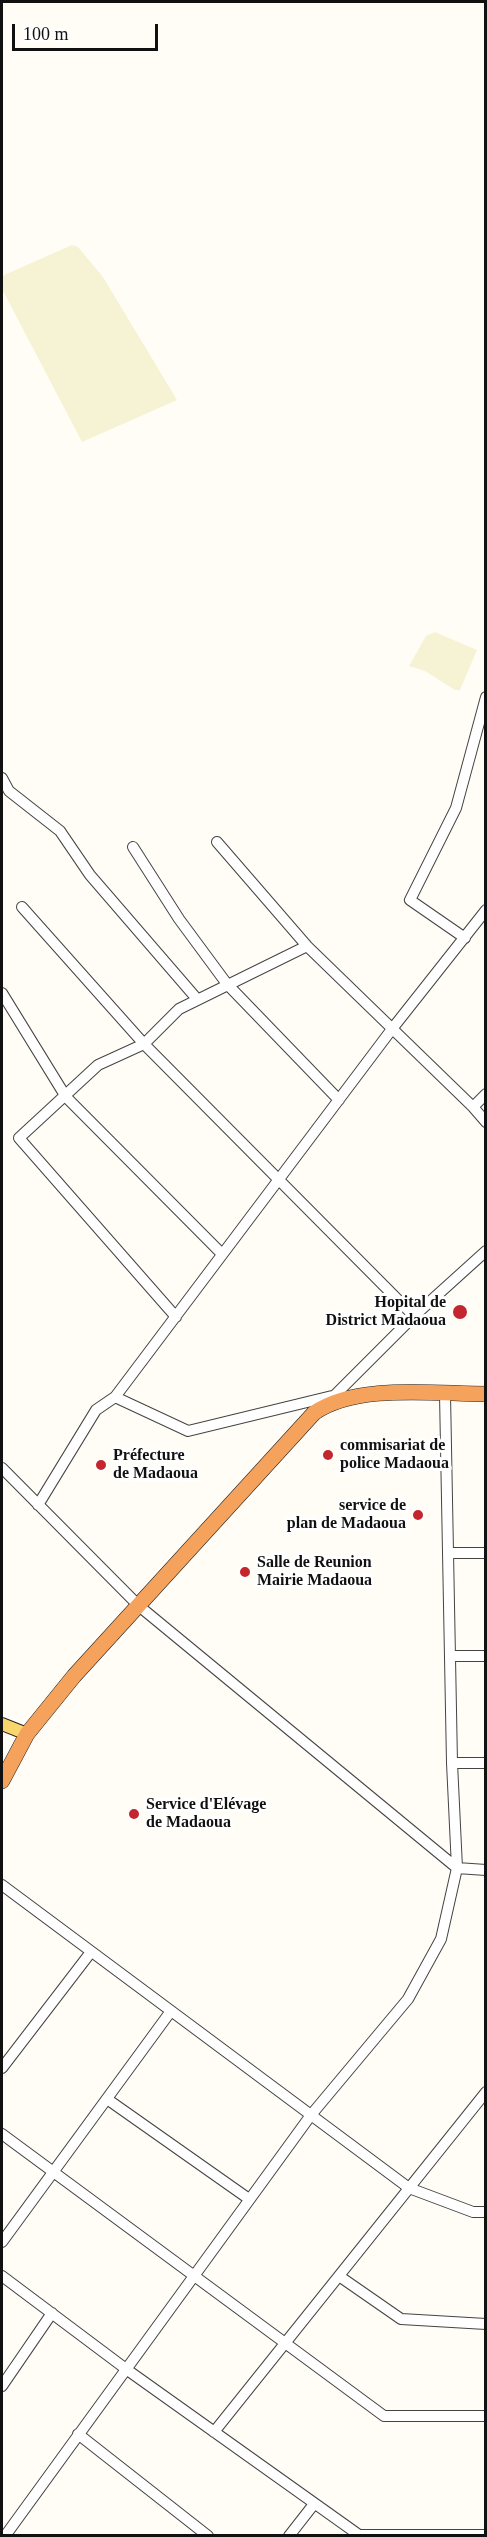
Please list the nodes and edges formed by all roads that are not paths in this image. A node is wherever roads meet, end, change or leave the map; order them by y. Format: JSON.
{"nodes":[{"id":1,"x":486,"y":697,"type":"edge"},
{"id":2,"x":2,"y":778,"type":"edge"},
{"id":3,"x":217,"y":842,"type":"dead end"},
{"id":4,"x":133,"y":847,"type":"dead end"},
{"id":5,"x":22,"y":907,"type":"dead end"},
{"id":6,"x":486,"y":910,"type":"edge"},
{"id":7,"x":465,"y":938,"type":"junction"},
{"id":8,"x":307,"y":946,"type":"junction"},
{"id":9,"x":227,"y":984,"type":"junction"},
{"id":10,"x":2,"y":993,"type":"edge"},
{"id":11,"x":197,"y":999,"type":"junction"},
{"id":12,"x":392,"y":1029,"type":"junction"},
{"id":13,"x":144,"y":1044,"type":"junction"},
{"id":14,"x":486,"y":1094,"type":"edge"},
{"id":15,"x":66,"y":1097,"type":"junction"},
{"id":16,"x":339,"y":1100,"type":"junction"},
{"id":17,"x":473,"y":1107,"type":"junction"},
{"id":18,"x":486,"y":1122,"type":"edge"},
{"id":19,"x":278,"y":1181,"type":"junction"},
{"id":20,"x":486,"y":1251,"type":"edge"},
{"id":21,"x":222,"y":1254,"type":"junction"},
{"id":22,"x":414,"y":1316,"type":"junction"},
{"id":23,"x":176,"y":1317,"type":"junction"},
{"id":24,"x":445,"y":1394,"type":"junction"},
{"id":25,"x":486,"y":1394,"type":"edge"},
{"id":26,"x":115,"y":1397,"type":"junction"},
{"id":27,"x":329,"y":1401,"type":"junction"},
{"id":28,"x":2,"y":1468,"type":"edge"},
{"id":29,"x":38,"y":1505,"type":"junction"},
{"id":30,"x":449,"y":1553,"type":"junction"},
{"id":31,"x":486,"y":1553,"type":"edge"},
{"id":32,"x":139,"y":1606,"type":"junction"},
{"id":33,"x":450,"y":1656,"type":"junction"},
{"id":34,"x":486,"y":1656,"type":"edge"},
{"id":35,"x":2,"y":1724,"type":"edge"},
{"id":36,"x":27,"y":1734,"type":"junction"},
{"id":37,"x":452,"y":1763,"type":"junction"},
{"id":38,"x":486,"y":1763,"type":"edge"},
{"id":39,"x":2,"y":1781,"type":"edge"},
{"id":40,"x":457,"y":1868,"type":"junction"},
{"id":41,"x":486,"y":1870,"type":"edge"},
{"id":42,"x":2,"y":1885,"type":"edge"},
{"id":43,"x":91,"y":1952,"type":"junction"},
{"id":44,"x":171,"y":2011,"type":"junction"},
{"id":45,"x":2,"y":2068,"type":"edge"},
{"id":46,"x":486,"y":2092,"type":"edge"},
{"id":47,"x":107,"y":2099,"type":"junction"},
{"id":48,"x":311,"y":2115,"type":"junction"},
{"id":49,"x":2,"y":2134,"type":"edge"},
{"id":50,"x":53,"y":2172,"type":"junction"},
{"id":51,"x":409,"y":2188,"type":"junction"},
{"id":52,"x":249,"y":2199,"type":"junction"},
{"id":53,"x":486,"y":2212,"type":"edge"},
{"id":54,"x":2,"y":2242,"type":"edge"},
{"id":55,"x":2,"y":2276,"type":"edge"},
{"id":56,"x":194,"y":2276,"type":"junction"},
{"id":57,"x":339,"y":2276,"type":"junction"},
{"id":58,"x":51,"y":2313,"type":"junction"},
{"id":59,"x":486,"y":2324,"type":"edge"},
{"id":60,"x":285,"y":2343,"type":"junction"},
{"id":61,"x":126,"y":2369,"type":"junction"},
{"id":62,"x":2,"y":2386,"type":"edge"},
{"id":63,"x":486,"y":2416,"type":"edge"},
{"id":64,"x":214,"y":2432,"type":"junction"},
{"id":65,"x":78,"y":2434,"type":"junction"},
{"id":66,"x":314,"y":2504,"type":"junction"},
{"id":67,"x":5,"y":2531,"type":"edge"},
{"id":68,"x":208,"y":2535,"type":"edge"},
{"id":69,"x":289,"y":2535,"type":"edge"},
{"id":70,"x":470,"y":2535,"type":"edge"},
{"id":71,"x":486,"y":2535,"type":"edge"}],
"edges":[{"from":1,"to":7,"type":"street"},
{"from":2,"to":11,"type":"street"},
{"from":3,"to":8,"type":"street"},
{"from":4,"to":9,"type":"street"},
{"from":5,"to":13,"type":"street"},
{"from":6,"to":7,"type":"street"},
{"from":7,"to":12,"type":"street"},
{"from":8,"to":9,"type":"street"},
{"from":8,"to":12,"type":"street"},
{"from":9,"to":11,"type":"street"},
{"from":9,"to":16,"type":"street"},
{"from":10,"to":15,"type":"street"},
{"from":11,"to":13,"type":"street"},
{"from":12,"to":16,"type":"street"},
{"from":12,"to":17,"type":"street"},
{"from":13,"to":15,"type":"street"},
{"from":13,"to":19,"type":"street"},
{"from":14,"to":17,"type":"street"},
{"from":15,"to":21,"type":"street"},
{"from":15,"to":23,"type":"street"},
{"from":16,"to":19,"type":"street"},
{"from":17,"to":18,"type":"street"},
{"from":19,"to":21,"type":"street"},
{"from":19,"to":22,"type":"street"},
{"from":20,"to":22,"type":"street"},
{"from":21,"to":23,"type":"street"},
{"from":22,"to":27,"type":"street"},
{"from":23,"to":26,"type":"street"},
{"from":24,"to":25,"type":"highway"},
{"from":24,"to":27,"type":"highway"},
{"from":24,"to":30,"type":"street"},
{"from":26,"to":27,"type":"street"},
{"from":26,"to":29,"type":"street"},
{"from":27,"to":32,"type":"highway"},
{"from":28,"to":29,"type":"street"},
{"from":29,"to":32,"type":"street"},
{"from":30,"to":31,"type":"street"},
{"from":30,"to":33,"type":"street"},
{"from":32,"to":36,"type":"highway"},
{"from":32,"to":40,"type":"street"},
{"from":33,"to":34,"type":"street"},
{"from":33,"to":37,"type":"street"},
{"from":35,"to":36,"type":"main road"},
{"from":36,"to":39,"type":"highway"},
{"from":37,"to":38,"type":"street"},
{"from":37,"to":40,"type":"street"},
{"from":40,"to":41,"type":"street"},
{"from":40,"to":48,"type":"street"},
{"from":42,"to":43,"type":"street"},
{"from":43,"to":44,"type":"street"},
{"from":43,"to":45,"type":"street"},
{"from":44,"to":47,"type":"street"},
{"from":44,"to":48,"type":"street"},
{"from":46,"to":51,"type":"street"},
{"from":47,"to":50,"type":"street"},
{"from":47,"to":52,"type":"street"},
{"from":48,"to":51,"type":"street"},
{"from":48,"to":52,"type":"street"},
{"from":49,"to":50,"type":"street"},
{"from":50,"to":54,"type":"street"},
{"from":50,"to":56,"type":"street"},
{"from":51,"to":53,"type":"street"},
{"from":51,"to":57,"type":"street"},
{"from":52,"to":56,"type":"street"},
{"from":55,"to":58,"type":"street"},
{"from":56,"to":60,"type":"street"},
{"from":56,"to":61,"type":"street"},
{"from":57,"to":59,"type":"street"},
{"from":57,"to":60,"type":"street"},
{"from":58,"to":61,"type":"street"},
{"from":58,"to":62,"type":"street"},
{"from":60,"to":63,"type":"street"},
{"from":60,"to":64,"type":"street"},
{"from":61,"to":64,"type":"street"},
{"from":61,"to":65,"type":"street"},
{"from":64,"to":66,"type":"street"},
{"from":65,"to":67,"type":"street"},
{"from":65,"to":68,"type":"street"},
{"from":66,"to":69,"type":"street"},
{"from":66,"to":70,"type":"street"},
{"from":70,"to":71,"type":"street"}]}
